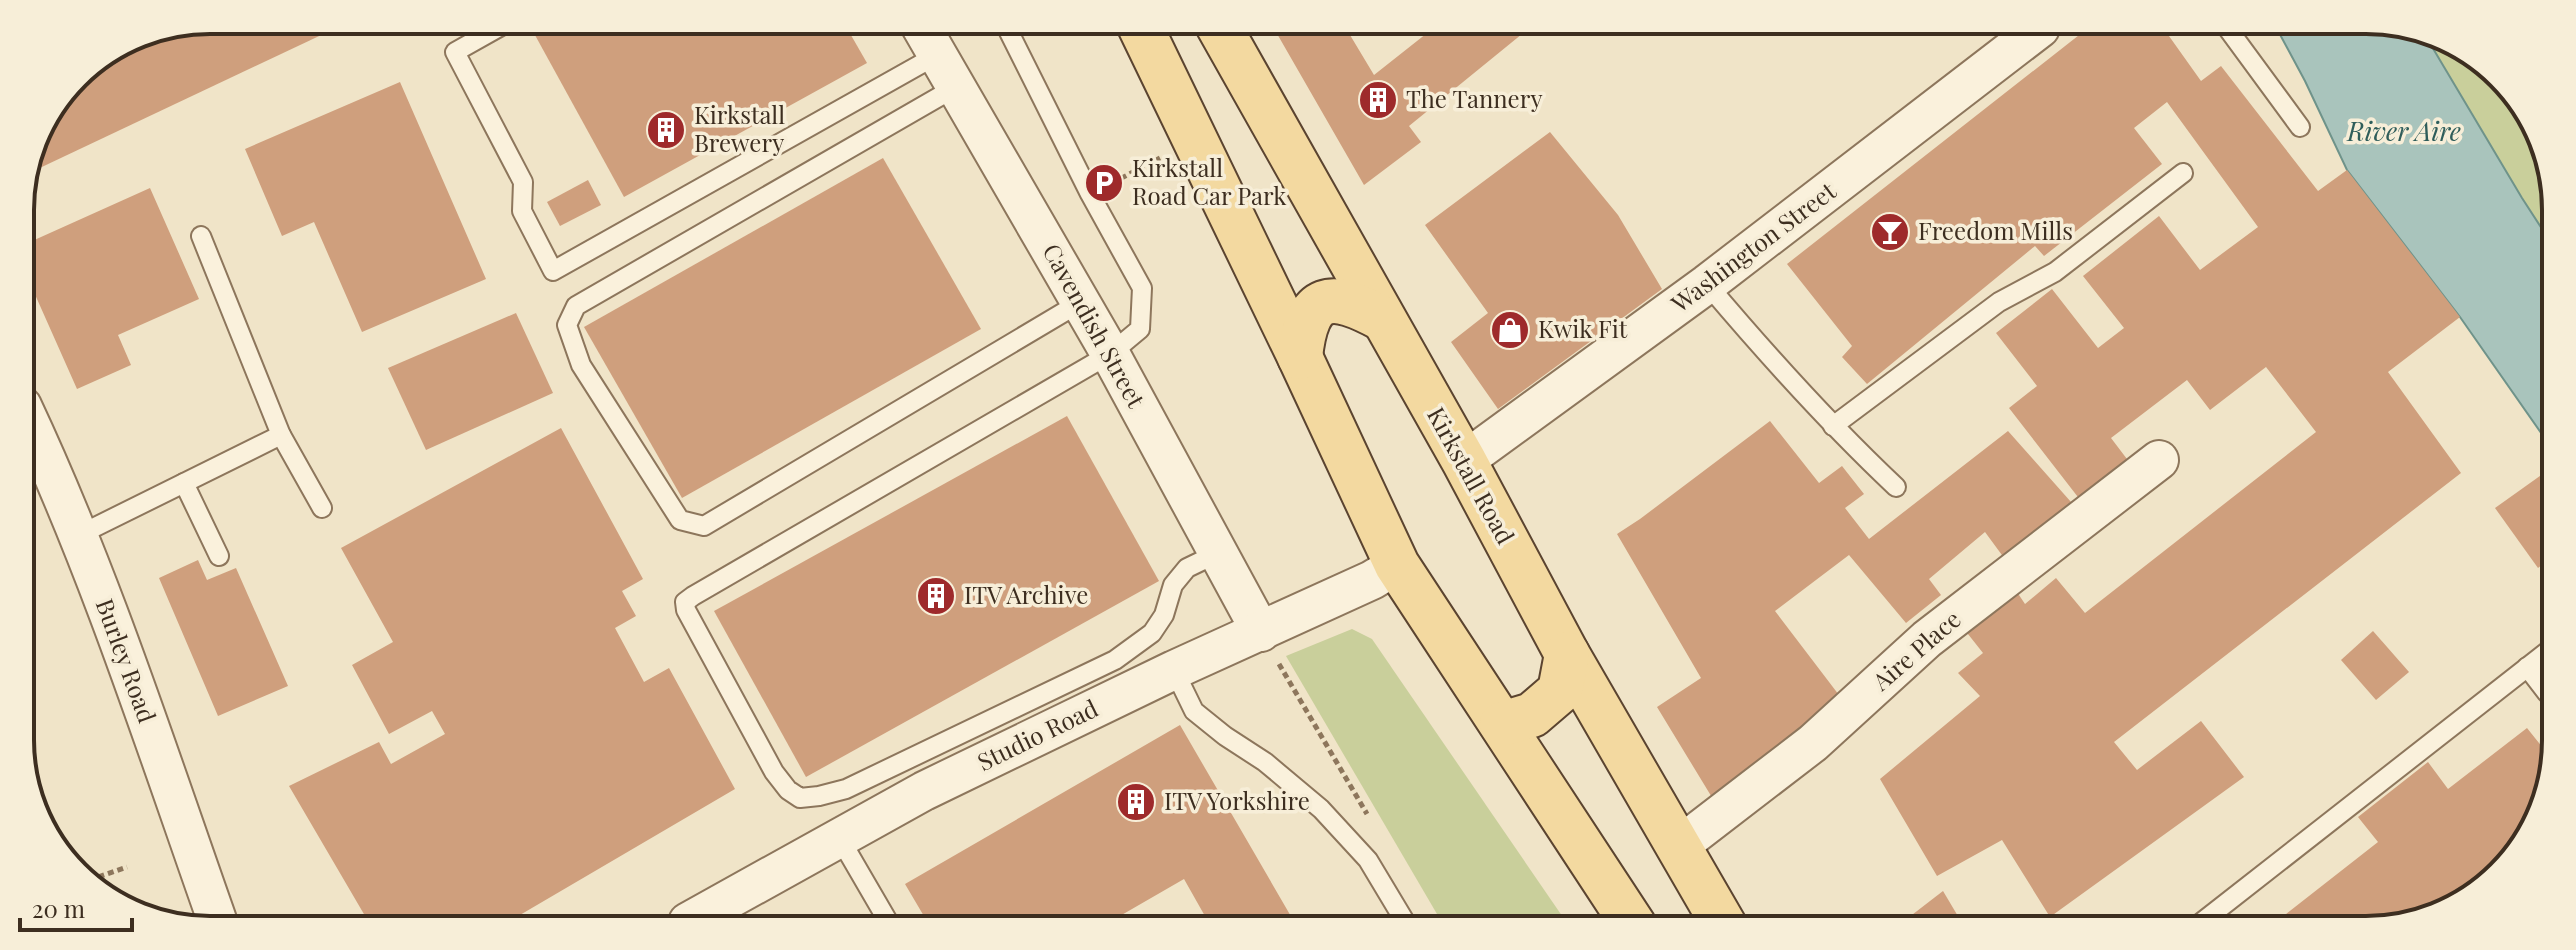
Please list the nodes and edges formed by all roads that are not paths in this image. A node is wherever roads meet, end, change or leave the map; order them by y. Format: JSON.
{"nodes":[{"id":1,"x":487,"y":34,"type":"edge"},
{"id":2,"x":1010,"y":34,"type":"edge"},
{"id":3,"x":1144,"y":34,"type":"edge"},
{"id":4,"x":1223,"y":34,"type":"edge"},
{"id":5,"x":2032,"y":34,"type":"edge"},
{"id":6,"x":2232,"y":34,"type":"edge"},
{"id":7,"x":937,"y":55,"type":"edge"},
{"id":8,"x":2300,"y":127,"type":"dead end"},
{"id":9,"x":2183,"y":173,"type":"dead end"},
{"id":10,"x":201,"y":236,"type":"dead end"},
{"id":11,"x":1707,"y":284,"type":"junction"},
{"id":12,"x":1081,"y":302,"type":"junction"},
{"id":13,"x":1383,"y":319,"type":"junction"},
{"id":14,"x":1110,"y":354,"type":"junction"},
{"id":15,"x":1300,"y":357,"type":"junction"},
{"id":16,"x":1833,"y":426,"type":"junction"},
{"id":17,"x":34,"y":433,"type":"edge"},
{"id":18,"x":281,"y":435,"type":"junction"},
{"id":19,"x":2159,"y":460,"type":"dead end"},
{"id":20,"x":1464,"y":461,"type":"junction"},
{"id":21,"x":184,"y":483,"type":"junction"},
{"id":22,"x":1896,"y":487,"type":"dead end"},
{"id":23,"x":322,"y":508,"type":"dead end"},
{"id":24,"x":79,"y":535,"type":"junction"},
{"id":25,"x":1218,"y":553,"type":"junction"},
{"id":26,"x":219,"y":556,"type":"dead end"},
{"id":27,"x":1397,"y":565,"type":"junction"},
{"id":28,"x":1261,"y":632,"type":"junction"},
{"id":29,"x":1567,"y":654,"type":"junction"},
{"id":30,"x":2542,"y":656,"type":"edge"},
{"id":31,"x":2527,"y":667,"type":"junction"},
{"id":32,"x":1174,"y":670,"type":"junction"},
{"id":33,"x":2542,"y":686,"type":"edge"},
{"id":34,"x":1502,"y":724,"type":"junction"},
{"id":35,"x":839,"y":837,"type":"junction"},
{"id":36,"x":1679,"y":846,"type":"junction"},
{"id":37,"x":216,"y":916,"type":"edge"},
{"id":38,"x":699,"y":916,"type":"edge"},
{"id":39,"x":885,"y":916,"type":"edge"},
{"id":40,"x":1402,"y":916,"type":"edge"},
{"id":41,"x":1627,"y":916,"type":"edge"},
{"id":42,"x":1719,"y":916,"type":"edge"},
{"id":43,"x":2210,"y":916,"type":"edge"}],
"edges":[{"from":1,"to":7,"type":"lane"},
{"from":2,"to":14,"type":"lane"},
{"from":3,"to":15,"type":"main road"},
{"from":4,"to":13,"type":"main road","name":"Kirkstall Road"},
{"from":5,"to":11,"type":"street","name":"Washington Street"},
{"from":6,"to":8,"type":"lane"},
{"from":7,"to":12,"type":"street","name":"Cavendish Street"},
{"from":7,"to":12,"type":"lane"},
{"from":9,"to":16,"type":"lane"},
{"from":10,"to":18,"type":"lane"},
{"from":11,"to":16,"type":"lane"},
{"from":11,"to":20,"type":"street","name":"Washington Street"},
{"from":12,"to":14,"type":"street","name":"Cavendish Street"},
{"from":13,"to":15,"type":"main road"},
{"from":13,"to":20,"type":"main road","name":"Kirkstall Road"},
{"from":14,"to":25,"type":"street","name":"Cavendish Street"},
{"from":14,"to":25,"type":"lane"},
{"from":15,"to":27,"type":"main road"},
{"from":16,"to":22,"type":"lane"},
{"from":17,"to":24,"type":"street","name":"Burley Road"},
{"from":18,"to":21,"type":"lane"},
{"from":18,"to":23,"type":"lane"},
{"from":19,"to":36,"type":"street","name":"Aire Place"},
{"from":20,"to":29,"type":"main road","name":"Kirkstall Road"},
{"from":21,"to":24,"type":"lane"},
{"from":21,"to":26,"type":"lane"},
{"from":24,"to":37,"type":"street","name":"Burley Road"},
{"from":25,"to":28,"type":"street","name":"Cavendish Street"},
{"from":27,"to":28,"type":"street","name":"Studio Road"},
{"from":27,"to":34,"type":"main road"},
{"from":28,"to":32,"type":"street","name":"Studio Road"},
{"from":29,"to":34,"type":"main road"},
{"from":29,"to":36,"type":"main road","name":"Kirkstall Road"},
{"from":30,"to":31,"type":"lane"},
{"from":31,"to":33,"type":"lane"},
{"from":31,"to":43,"type":"lane"},
{"from":32,"to":35,"type":"street","name":"Studio Road"},
{"from":32,"to":40,"type":"lane"},
{"from":34,"to":41,"type":"main road"},
{"from":35,"to":38,"type":"street","name":"Studio Road"},
{"from":35,"to":39,"type":"lane"},
{"from":36,"to":42,"type":"main road","name":"Kirkstall Road"}]}
